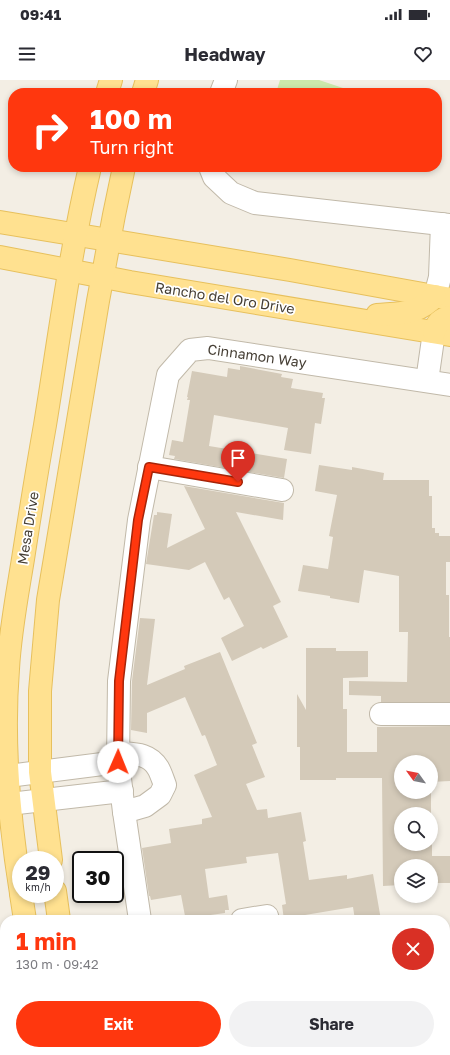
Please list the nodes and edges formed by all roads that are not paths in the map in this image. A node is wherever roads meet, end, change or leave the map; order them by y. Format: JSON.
{"nodes":[{"id":1,"x":89,"y":172,"type":"edge"},
{"id":2,"x":123,"y":172,"type":"edge"},
{"id":3,"x":212,"y":172,"type":"edge"},
{"id":4,"x":0,"y":222,"type":"edge"},
{"id":5,"x":446,"y":224,"type":"edge"},
{"id":6,"x":76,"y":235,"type":"junction"},
{"id":7,"x":109,"y":240,"type":"junction"},
{"id":8,"x":0,"y":257,"type":"edge"},
{"id":9,"x":70,"y":271,"type":"junction"},
{"id":10,"x":102,"y":277,"type":"junction"},
{"id":11,"x":443,"y":298,"type":"edge"},
{"id":12,"x":450,"y":317,"type":"edge"},
{"id":13,"x":348,"y":318,"type":"junction"},
{"id":14,"x":442,"y":334,"type":"edge"},
{"id":15,"x":427,"y":381,"type":"junction"},
{"id":16,"x":450,"y":385,"type":"edge"},
{"id":17,"x":149,"y":467,"type":"junction"},
{"id":18,"x":282,"y":490,"type":"dead end"},
{"id":19,"x":381,"y":714,"type":"dead end"},
{"id":20,"x":450,"y":714,"type":"edge"},
{"id":21,"x":118,"y":758,"type":"junction"},
{"id":22,"x":40,"y":772,"type":"junction"},
{"id":23,"x":3,"y":777,"type":"edge"},
{"id":24,"x":44,"y":800,"type":"junction"},
{"id":25,"x":123,"y":801,"type":"junction"},
{"id":26,"x":5,"y":804,"type":"edge"},
{"id":27,"x":14,"y":851,"type":"edge"},
{"id":28,"x":50,"y":851,"type":"edge"},
{"id":29,"x":23,"y":903,"type":"edge"},
{"id":30,"x":57,"y":903,"type":"edge"},
{"id":31,"x":25,"y":915,"type":"edge"},
{"id":32,"x":58,"y":915,"type":"edge"},
{"id":33,"x":139,"y":915,"type":"edge"}],
"edges":[{"from":1,"to":6,"type":"main road","name":"Mesa Drive"},
{"from":2,"to":7,"type":"main road"},
{"from":3,"to":5,"type":"street"},
{"from":4,"to":6,"type":"main road"},
{"from":5,"to":11,"type":"street"},
{"from":6,"to":7,"type":"main road"},
{"from":6,"to":9,"type":"main road","name":"Mesa Drive"},
{"from":7,"to":10,"type":"main road"},
{"from":7,"to":11,"type":"main road"},
{"from":8,"to":9,"type":"main road","name":"Rancho del Oro Drive"},
{"from":9,"to":10,"type":"main road","name":"Rancho del Oro Drive"},
{"from":9,"to":23,"type":"main road","name":"Mesa Drive"},
{"from":10,"to":13,"type":"main road","name":"Rancho del Oro Drive"},
{"from":10,"to":22,"type":"main road"},
{"from":11,"to":13,"type":"main road"},
{"from":12,"to":14,"type":"main road"},
{"from":13,"to":14,"type":"main road","name":"Rancho del Oro Drive"},
{"from":14,"to":15,"type":"street"},
{"from":15,"to":16,"type":"street","name":"Cinnamon Way"},
{"from":15,"to":17,"type":"street","name":"Cinnamon Way"},
{"from":17,"to":18,"type":"street"},
{"from":17,"to":21,"type":"street","name":"Cinnamon Way"},
{"from":19,"to":20,"type":"street"},
{"from":21,"to":22,"type":"street"},
{"from":21,"to":25,"type":"street","name":"Cinnamon Way"},
{"from":21,"to":25,"type":"street"},
{"from":22,"to":23,"type":"street"},
{"from":22,"to":24,"type":"main road"},
{"from":23,"to":26,"type":"main road","name":"Mesa Drive"},
{"from":24,"to":25,"type":"street"},
{"from":24,"to":26,"type":"street"},
{"from":24,"to":28,"type":"main road"},
{"from":25,"to":33,"type":"street","name":"Cinnamon Way"},
{"from":26,"to":27,"type":"main road","name":"Mesa Drive"},
{"from":29,"to":31,"type":"main road","name":"Mesa Drive"},
{"from":30,"to":32,"type":"main road"}]}
